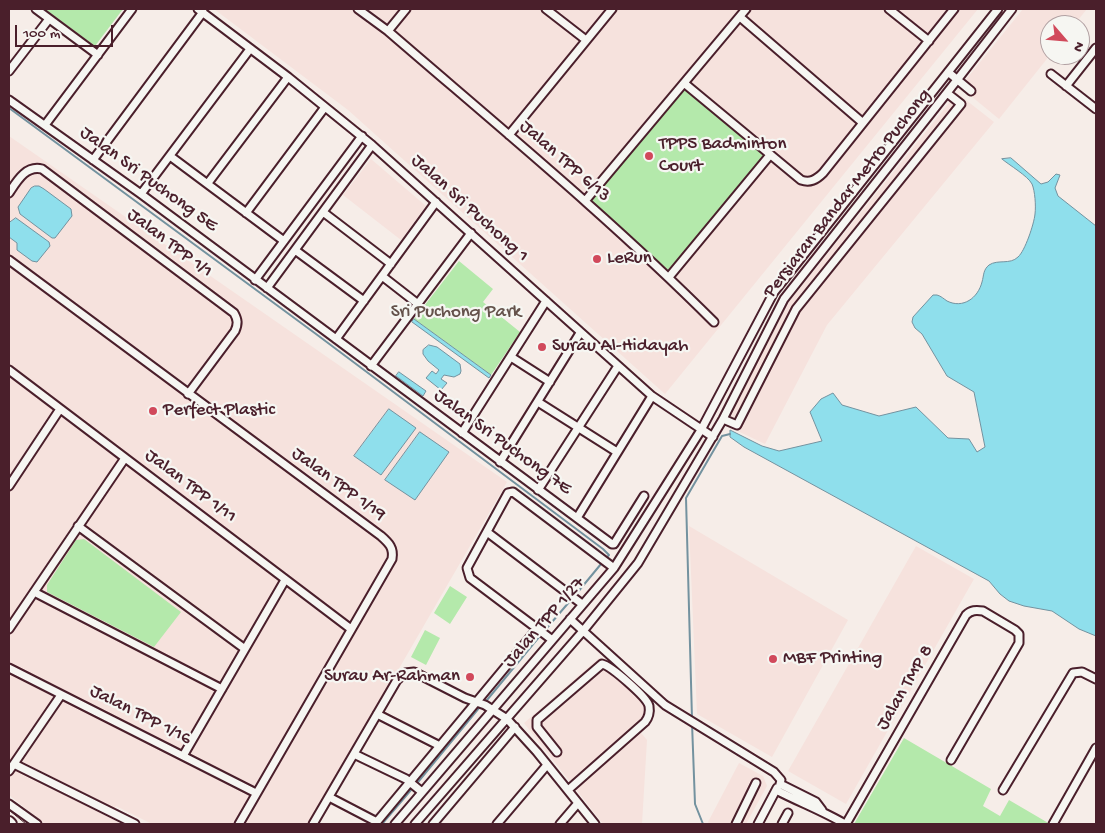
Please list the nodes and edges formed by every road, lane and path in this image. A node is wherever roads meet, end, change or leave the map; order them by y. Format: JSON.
{"nodes":[{"id":1,"x":36,"y":9,"type":"edge"},
{"id":2,"x":132,"y":9,"type":"edge"},
{"id":3,"x":358,"y":9,"type":"edge"},
{"id":4,"x":406,"y":9,"type":"edge"},
{"id":5,"x":546,"y":9,"type":"edge"},
{"id":6,"x":612,"y":9,"type":"edge"},
{"id":7,"x":746,"y":9,"type":"edge"},
{"id":8,"x":889,"y":9,"type":"edge"},
{"id":9,"x":954,"y":9,"type":"edge"},
{"id":10,"x":998,"y":9,"type":"edge"},
{"id":11,"x":1012,"y":9,"type":"edge"},
{"id":12,"x":200,"y":10,"type":"edge"},
{"id":13,"x":740,"y":17,"type":"junction"},
{"id":14,"x":49,"y":19,"type":"junction"},
{"id":15,"x":388,"y":31,"type":"junction"},
{"id":16,"x":586,"y":40,"type":"junction"},
{"id":17,"x":929,"y":41,"type":"junction"},
{"id":18,"x":1096,"y":48,"type":"edge"},
{"id":19,"x":250,"y":49,"type":"junction"},
{"id":20,"x":98,"y":54,"type":"junction"},
{"id":21,"x":9,"y":72,"type":"edge"},
{"id":22,"x":948,"y":72,"type":"junction"},
{"id":23,"x":1050,"y":74,"type":"dead end"},
{"id":24,"x":288,"y":77,"type":"junction"},
{"id":25,"x":957,"y":80,"type":"junction"},
{"id":26,"x":684,"y":83,"type":"junction"},
{"id":27,"x":1066,"y":86,"type":"junction"},
{"id":28,"x":971,"y":91,"type":"dead end"},
{"id":29,"x":947,"y":93,"type":"junction"},
{"id":30,"x":9,"y":100,"type":"edge"},
{"id":31,"x":325,"y":107,"type":"junction"},
{"id":32,"x":1096,"y":109,"type":"edge"},
{"id":33,"x":863,"y":123,"type":"junction"},
{"id":34,"x":45,"y":125,"type":"junction"},
{"id":35,"x":509,"y":135,"type":"junction"},
{"id":36,"x":362,"y":136,"type":"junction"},
{"id":37,"x":372,"y":145,"type":"junction"},
{"id":38,"x":770,"y":155,"type":"junction"},
{"id":39,"x":170,"y":156,"type":"junction"},
{"id":40,"x":93,"y":160,"type":"junction"},
{"id":41,"x":208,"y":183,"type":"junction"},
{"id":42,"x":9,"y":193,"type":"edge"},
{"id":43,"x":141,"y":194,"type":"junction"},
{"id":44,"x":585,"y":201,"type":"junction"},
{"id":45,"x":436,"y":202,"type":"junction"},
{"id":46,"x":246,"y":212,"type":"junction"},
{"id":47,"x":323,"y":212,"type":"junction"},
{"id":48,"x":472,"y":233,"type":"junction"},
{"id":49,"x":284,"y":241,"type":"junction"},
{"id":50,"x":295,"y":250,"type":"junction"},
{"id":51,"x":9,"y":260,"type":"edge"},
{"id":52,"x":391,"y":264,"type":"junction"},
{"id":53,"x":382,"y":276,"type":"junction"},
{"id":54,"x":669,"y":277,"type":"junction"},
{"id":55,"x":255,"y":280,"type":"junction"},
{"id":56,"x":267,"y":288,"type":"junction"},
{"id":57,"x":364,"y":301,"type":"junction"},
{"id":58,"x":546,"y":301,"type":"junction"},
{"id":59,"x":418,"y":304,"type":"junction"},
{"id":60,"x":714,"y":322,"type":"dead end"},
{"id":61,"x":580,"y":333,"type":"junction"},
{"id":62,"x":336,"y":339,"type":"junction"},
{"id":63,"x":510,"y":357,"type":"junction"},
{"id":64,"x":372,"y":366,"type":"junction"},
{"id":65,"x":618,"y":366,"type":"junction"},
{"id":66,"x":9,"y":370,"type":"edge"},
{"id":67,"x":550,"y":382,"type":"junction"},
{"id":68,"x":188,"y":394,"type":"junction"},
{"id":69,"x":652,"y":396,"type":"junction"},
{"id":70,"x":538,"y":402,"type":"junction"},
{"id":71,"x":60,"y":409,"type":"junction"},
{"id":72,"x":724,"y":419,"type":"junction"},
{"id":73,"x":578,"y":428,"type":"junction"},
{"id":74,"x":701,"y":430,"type":"junction"},
{"id":75,"x":462,"y":433,"type":"junction"},
{"id":76,"x":713,"y":437,"type":"junction"},
{"id":77,"x":617,"y":452,"type":"junction"},
{"id":78,"x":125,"y":458,"type":"junction"},
{"id":79,"x":500,"y":462,"type":"junction"},
{"id":80,"x":9,"y":486,"type":"edge"},
{"id":81,"x":538,"y":490,"type":"junction"},
{"id":82,"x":644,"y":496,"type":"dead end"},
{"id":83,"x":577,"y":518,"type":"junction"},
{"id":84,"x":78,"y":526,"type":"junction"},
{"id":85,"x":487,"y":532,"type":"junction"},
{"id":86,"x":614,"y":568,"type":"junction"},
{"id":87,"x":285,"y":580,"type":"junction"},
{"id":88,"x":34,"y":592,"type":"junction"},
{"id":89,"x":582,"y":604,"type":"junction"},
{"id":90,"x":570,"y":619,"type":"junction"},
{"id":91,"x":9,"y":629,"type":"edge"},
{"id":92,"x":351,"y":629,"type":"junction"},
{"id":93,"x":538,"y":629,"type":"junction"},
{"id":94,"x":583,"y":632,"type":"junction"},
{"id":95,"x":551,"y":639,"type":"junction"},
{"id":96,"x":245,"y":649,"type":"junction"},
{"id":97,"x":9,"y":668,"type":"edge"},
{"id":98,"x":1096,"y":680,"type":"edge"},
{"id":99,"x":222,"y":689,"type":"junction"},
{"id":100,"x":61,"y":694,"type":"junction"},
{"id":101,"x":476,"y":702,"type":"junction"},
{"id":102,"x":492,"y":709,"type":"junction"},
{"id":103,"x":377,"y":714,"type":"junction"},
{"id":104,"x":506,"y":719,"type":"junction"},
{"id":105,"x":515,"y":727,"type":"junction"},
{"id":106,"x":440,"y":746,"type":"junction"},
{"id":107,"x":1096,"y":748,"type":"edge"},
{"id":108,"x":557,"y":752,"type":"dead end"},
{"id":109,"x":354,"y":754,"type":"junction"},
{"id":110,"x":183,"y":756,"type":"junction"},
{"id":111,"x":951,"y":760,"type":"dead end"},
{"id":112,"x":14,"y":764,"type":"junction"},
{"id":113,"x":547,"y":765,"type":"junction"},
{"id":114,"x":9,"y":771,"type":"edge"},
{"id":115,"x":410,"y":782,"type":"junction"},
{"id":116,"x":756,"y":783,"type":"dead end"},
{"id":117,"x":778,"y":787,"type":"junction"},
{"id":118,"x":568,"y":790,"type":"junction"},
{"id":119,"x":1003,"y":790,"type":"dead end"},
{"id":120,"x":422,"y":792,"type":"junction"},
{"id":121,"x":256,"y":793,"type":"junction"},
{"id":122,"x":329,"y":797,"type":"junction"},
{"id":123,"x":578,"y":803,"type":"junction"},
{"id":124,"x":9,"y":804,"type":"edge"},
{"id":125,"x":788,"y":813,"type":"dead end"},
{"id":126,"x":1054,"y":822,"type":"edge"},
{"id":127,"x":376,"y":823,"type":"edge"},
{"id":128,"x":37,"y":824,"type":"edge"},
{"id":129,"x":135,"y":824,"type":"edge"},
{"id":130,"x":239,"y":824,"type":"edge"},
{"id":131,"x":314,"y":824,"type":"edge"},
{"id":132,"x":395,"y":824,"type":"edge"},
{"id":133,"x":415,"y":824,"type":"edge"},
{"id":134,"x":433,"y":824,"type":"edge"},
{"id":135,"x":497,"y":824,"type":"edge"},
{"id":136,"x":560,"y":824,"type":"edge"},
{"id":137,"x":595,"y":824,"type":"edge"},
{"id":138,"x":736,"y":824,"type":"edge"},
{"id":139,"x":758,"y":824,"type":"edge"},
{"id":140,"x":782,"y":824,"type":"edge"},
{"id":141,"x":846,"y":824,"type":"edge"}],
"edges":[{"from":1,"to":14,"type":"street"},
{"from":2,"to":20,"type":"street"},
{"from":3,"to":15,"type":"street","name":"Jalan TPP 6/13"},
{"from":4,"to":15,"type":"street"},
{"from":5,"to":16,"type":"street"},
{"from":6,"to":16,"type":"street"},
{"from":7,"to":13,"type":"street"},
{"from":8,"to":17,"type":"street"},
{"from":9,"to":17,"type":"street"},
{"from":10,"to":22,"type":"street","name":"Persiaran Bandar Metro Puchong"},
{"from":11,"to":25,"type":"street","name":"Persiaran Bandar Metro Puchong"},
{"from":12,"to":19,"type":"street","name":"Jalan Sri Puchong 1"},
{"from":12,"to":40,"type":"street"},
{"from":13,"to":26,"type":"street"},
{"from":13,"to":33,"type":"street"},
{"from":14,"to":20,"type":"street"},
{"from":14,"to":21,"type":"street"},
{"from":15,"to":35,"type":"street","name":"Jalan TPP 6/13"},
{"from":16,"to":35,"type":"street"},
{"from":17,"to":33,"type":"street"},
{"from":18,"to":27,"type":"street"},
{"from":19,"to":24,"type":"street","name":"Jalan Sri Puchong 1"},
{"from":19,"to":39,"type":"street"},
{"from":20,"to":34,"type":"street"},
{"from":22,"to":25,"type":"street"},
{"from":22,"to":74,"type":"street","name":"Persiaran Bandar Metro Puchong"},
{"from":23,"to":27,"type":"street"},
{"from":24,"to":31,"type":"street","name":"Jalan Sri Puchong 1"},
{"from":24,"to":41,"type":"street"},
{"from":25,"to":28,"type":"street"},
{"from":25,"to":29,"type":"street","name":"Persiaran Bandar Metro Puchong"},
{"from":26,"to":38,"type":"street"},
{"from":26,"to":44,"type":"street"},
{"from":27,"to":32,"type":"street"},
{"from":29,"to":72,"type":"street","name":"Persiaran Bandar Metro Puchong"},
{"from":29,"to":72,"type":"street"},
{"from":30,"to":34,"type":"street","name":"Jalan Sri Puchong 5E"},
{"from":31,"to":36,"type":"street","name":"Jalan Sri Puchong 1"},
{"from":31,"to":46,"type":"street"},
{"from":33,"to":38,"type":"street"},
{"from":34,"to":40,"type":"street","name":"Jalan Sri Puchong 5E"},
{"from":35,"to":44,"type":"street","name":"Jalan TPP 6/13"},
{"from":36,"to":37,"type":"street","name":"Jalan Sri Puchong 1"},
{"from":36,"to":49,"type":"street"},
{"from":37,"to":45,"type":"street","name":"Jalan Sri Puchong 1"},
{"from":37,"to":47,"type":"street"},
{"from":38,"to":54,"type":"street"},
{"from":39,"to":41,"type":"street"},
{"from":39,"to":43,"type":"street"},
{"from":40,"to":43,"type":"street","name":"Jalan Sri Puchong 5E"},
{"from":41,"to":46,"type":"street"},
{"from":42,"to":68,"type":"street","name":"Jalan TPP 1/1"},
{"from":43,"to":55,"type":"street","name":"Jalan Sri Puchong 5E"},
{"from":44,"to":54,"type":"street","name":"Jalan TPP 6/13"},
{"from":45,"to":48,"type":"street","name":"Jalan Sri Puchong 1"},
{"from":45,"to":52,"type":"street"},
{"from":46,"to":49,"type":"street"},
{"from":47,"to":50,"type":"street"},
{"from":47,"to":52,"type":"street"},
{"from":48,"to":58,"type":"street","name":"Jalan Sri Puchong 1"},
{"from":48,"to":59,"type":"street"},
{"from":49,"to":55,"type":"street"},
{"from":50,"to":56,"type":"street"},
{"from":50,"to":57,"type":"street"},
{"from":51,"to":68,"type":"street","name":"Jalan TPP 1/19"},
{"from":52,"to":53,"type":"street"},
{"from":53,"to":57,"type":"street"},
{"from":53,"to":59,"type":"street"},
{"from":54,"to":60,"type":"street","name":"Jalan TPP 6/13"},
{"from":55,"to":56,"type":"street","name":"Jalan Sri Puchong 5E"},
{"from":56,"to":62,"type":"street","name":"Jalan Sri Puchong 5E"},
{"from":57,"to":62,"type":"street"},
{"from":58,"to":61,"type":"street","name":"Jalan Sri Puchong 1"},
{"from":58,"to":63,"type":"street"},
{"from":59,"to":64,"type":"street"},
{"from":61,"to":65,"type":"street","name":"Jalan Sri Puchong 1"},
{"from":61,"to":67,"type":"street"},
{"from":62,"to":64,"type":"street","name":"Jalan Sri Puchong 7E"},
{"from":63,"to":67,"type":"street"},
{"from":63,"to":75,"type":"street"},
{"from":64,"to":75,"type":"street","name":"Jalan Sri Puchong 7E"},
{"from":65,"to":69,"type":"street","name":"Jalan Sri Puchong 1"},
{"from":65,"to":73,"type":"street"},
{"from":66,"to":71,"type":"street","name":"Jalan TPP 1/11"},
{"from":67,"to":70,"type":"street"},
{"from":68,"to":92,"type":"street","name":"Jalan TPP 1/19"},
{"from":69,"to":74,"type":"street","name":"Jalan Sri Puchong 1"},
{"from":69,"to":77,"type":"street"},
{"from":70,"to":73,"type":"street"},
{"from":70,"to":79,"type":"street"},
{"from":71,"to":78,"type":"street","name":"Jalan TPP 1/11"},
{"from":71,"to":80,"type":"street"},
{"from":72,"to":76,"type":"street","name":"Persiaran Bandar Metro Puchong"},
{"from":73,"to":77,"type":"street"},
{"from":73,"to":81,"type":"street"},
{"from":74,"to":76,"type":"street","name":"Jalan Sri Puchong 1"},
{"from":74,"to":86,"type":"street","name":"Jalan TPP 1/27"},
{"from":75,"to":79,"type":"street","name":"Jalan Sri Puchong 7E"},
{"from":76,"to":94,"type":"street","name":"Jalan TPP 1/27"},
{"from":77,"to":83,"type":"street"},
{"from":78,"to":84,"type":"street"},
{"from":78,"to":87,"type":"street","name":"Jalan TPP 1/11"},
{"from":79,"to":81,"type":"street","name":"Jalan Sri Puchong 7E"},
{"from":81,"to":83,"type":"street","name":"Jalan Sri Puchong 7E"},
{"from":82,"to":83,"type":"street","name":"Jalan Sri Puchong 7E"},
{"from":84,"to":88,"type":"street"},
{"from":84,"to":96,"type":"street"},
{"from":85,"to":86,"type":"street"},
{"from":85,"to":89,"type":"street"},
{"from":85,"to":93,"type":"street"},
{"from":86,"to":89,"type":"street","name":"Jalan TPP 1/27"},
{"from":87,"to":92,"type":"street","name":"Jalan TPP 1/11"},
{"from":87,"to":96,"type":"street"},
{"from":88,"to":91,"type":"street"},
{"from":88,"to":99,"type":"street"},
{"from":89,"to":90,"type":"street","name":"Jalan TPP 1/27"},
{"from":90,"to":94,"type":"street"},
{"from":90,"to":95,"type":"street","name":"Jalan TPP 1/27"},
{"from":92,"to":121,"type":"street","name":"Jalan TPP 1/19"},
{"from":93,"to":95,"type":"street"},
{"from":93,"to":101,"type":"street"},
{"from":94,"to":104,"type":"street","name":"Jalan TPP 1/27"},
{"from":94,"to":117,"type":"street"},
{"from":95,"to":102,"type":"street","name":"Jalan TPP 1/27"},
{"from":96,"to":99,"type":"street"},
{"from":97,"to":100,"type":"street","name":"Jalan TPP 1/16"},
{"from":98,"to":119,"type":"street"},
{"from":99,"to":110,"type":"street"},
{"from":100,"to":110,"type":"street","name":"Jalan TPP 1/16"},
{"from":100,"to":112,"type":"street"},
{"from":101,"to":102,"type":"street"},
{"from":101,"to":103,"type":"street"},
{"from":101,"to":106,"type":"street"},
{"from":102,"to":104,"type":"street"},
{"from":102,"to":120,"type":"street","name":"Jalan TPP 1/27"},
{"from":103,"to":106,"type":"street"},
{"from":103,"to":109,"type":"street"},
{"from":104,"to":105,"type":"street"},
{"from":104,"to":133,"type":"street","name":"Jalan TPP 1/27"},
{"from":105,"to":113,"type":"street"},
{"from":105,"to":134,"type":"street"},
{"from":106,"to":115,"type":"street"},
{"from":107,"to":126,"type":"street"},
{"from":108,"to":118,"type":"street"},
{"from":109,"to":115,"type":"street"},
{"from":109,"to":122,"type":"street"},
{"from":110,"to":121,"type":"street","name":"Jalan TPP 1/16"},
{"from":111,"to":141,"type":"street","name":"Jalan TMP 8"},
{"from":112,"to":114,"type":"street"},
{"from":112,"to":129,"type":"street"},
{"from":113,"to":118,"type":"street"},
{"from":113,"to":135,"type":"street"},
{"from":115,"to":120,"type":"street"},
{"from":115,"to":127,"type":"street"},
{"from":116,"to":138,"type":"street"},
{"from":117,"to":139,"type":"street"},
{"from":117,"to":141,"type":"street"},
{"from":118,"to":123,"type":"street"},
{"from":120,"to":132,"type":"street","name":"Jalan TPP 1/27"},
{"from":121,"to":130,"type":"street","name":"Jalan TPP 1/19"},
{"from":122,"to":127,"type":"street"},
{"from":122,"to":131,"type":"street"},
{"from":123,"to":136,"type":"street"},
{"from":123,"to":137,"type":"street"},
{"from":124,"to":128,"type":"street"},
{"from":125,"to":140,"type":"street"}]}
